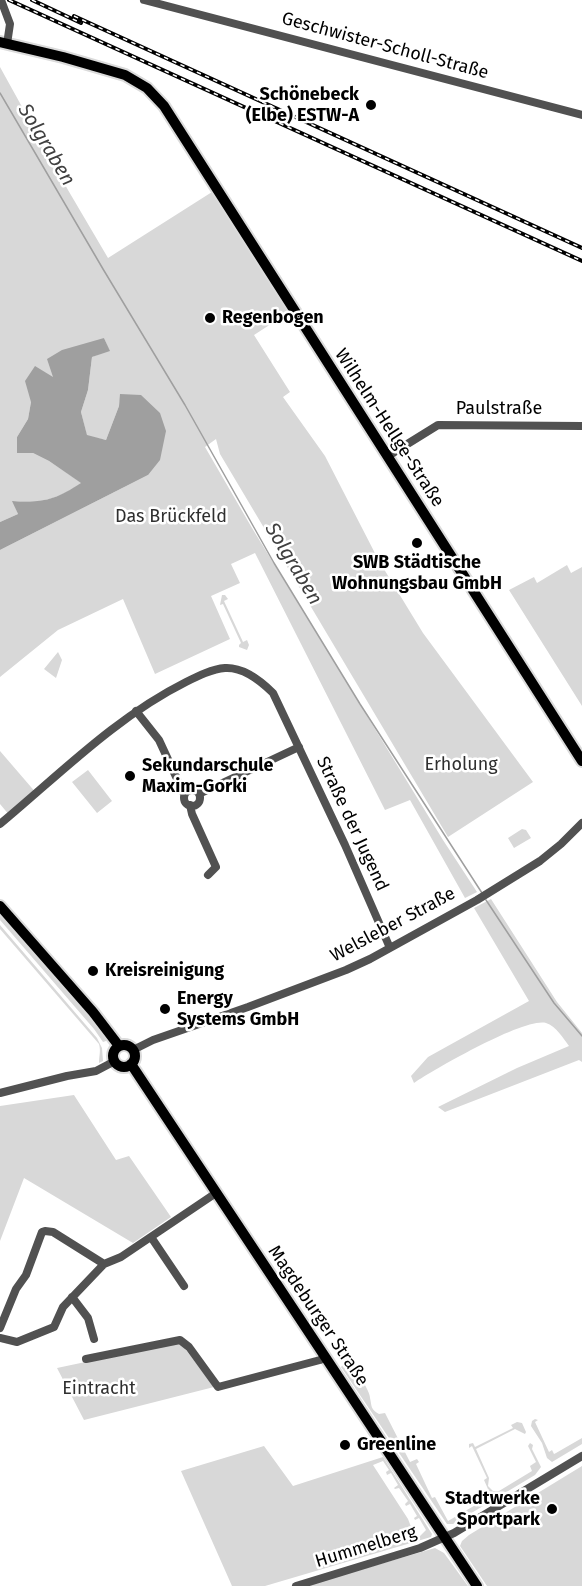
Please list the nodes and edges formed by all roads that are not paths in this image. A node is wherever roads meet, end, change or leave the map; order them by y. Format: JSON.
{"nodes":[{"id":1,"x":1,"y":0,"type":"edge"},
{"id":2,"x":144,"y":0,"type":"edge"},
{"id":3,"x":3,"y":43,"type":"edge"},
{"id":4,"x":582,"y":115,"type":"edge"},
{"id":5,"x":582,"y":426,"type":"edge"},
{"id":6,"x":388,"y":456,"type":"junction"},
{"id":7,"x":136,"y":711,"type":"junction"},
{"id":8,"x":299,"y":747,"type":"junction"},
{"id":9,"x":582,"y":762,"type":"edge"},
{"id":10,"x":184,"y":794,"type":"junction"},
{"id":11,"x":199,"y":794,"type":"junction"},
{"id":12,"x":190,"y":805,"type":"junction"},
{"id":13,"x":582,"y":823,"type":"edge"},
{"id":14,"x":0,"y":824,"type":"edge"},
{"id":15,"x":208,"y":875,"type":"dead end"},
{"id":16,"x":0,"y":906,"type":"edge"},
{"id":17,"x":390,"y":948,"type":"junction"},
{"id":18,"x":119,"y":1046,"type":"junction"},
{"id":19,"x":134,"y":1050,"type":"junction"},
{"id":20,"x":115,"y":1061,"type":"junction"},
{"id":21,"x":131,"y":1064,"type":"junction"},
{"id":22,"x":0,"y":1093,"type":"edge"},
{"id":23,"x":216,"y":1193,"type":"junction"},
{"id":24,"x":151,"y":1237,"type":"junction"},
{"id":25,"x":104,"y":1264,"type":"junction"},
{"id":26,"x":184,"y":1286,"type":"dead end"},
{"id":27,"x":72,"y":1297,"type":"junction"},
{"id":28,"x":0,"y":1328,"type":"edge"},
{"id":29,"x":0,"y":1338,"type":"edge"},
{"id":30,"x":94,"y":1339,"type":"dead end"},
{"id":31,"x":325,"y":1357,"type":"junction"},
{"id":32,"x":86,"y":1359,"type":"dead end"},
{"id":33,"x":582,"y":1456,"type":"edge"},
{"id":34,"x":444,"y":1538,"type":"junction"},
{"id":35,"x":296,"y":1586,"type":"edge"},
{"id":36,"x":477,"y":1586,"type":"edge"}],
"edges":[{"from":1,"to":3,"type":"street"},
{"from":2,"to":4,"type":"street","name":"Geschwister-Scholl-Straße"},
{"from":3,"to":6,"type":"main road","name":"Wilhelm-Hellge-Straße"},
{"from":5,"to":6,"type":"street","name":"Paulstraße"},
{"from":6,"to":9,"type":"main road","name":"Wilhelm-Hellge-Straße"},
{"from":7,"to":8,"type":"street","name":"Straße der Jugend"},
{"from":7,"to":10,"type":"street"},
{"from":7,"to":14,"type":"street","name":"Straße der Jugend"},
{"from":8,"to":11,"type":"street","name":"Straße der Jugend"},
{"from":8,"to":17,"type":"street","name":"Straße der Jugend"},
{"from":10,"to":11,"type":"street","name":"Straße der Jugend"},
{"from":10,"to":12,"type":"street"},
{"from":11,"to":12,"type":"street","name":"Straße der Jugend"},
{"from":12,"to":15,"type":"street"},
{"from":13,"to":17,"type":"street","name":"Welsleber Straße"},
{"from":16,"to":18,"type":"main road"},
{"from":17,"to":19,"type":"street","name":"Welsleber Straße"},
{"from":18,"to":19,"type":"main road"},
{"from":18,"to":20,"type":"main road"},
{"from":19,"to":21,"type":"main road"},
{"from":20,"to":21,"type":"main road"},
{"from":20,"to":22,"type":"street"},
{"from":21,"to":23,"type":"main road","name":"Magdeburger Straße"},
{"from":23,"to":24,"type":"street"},
{"from":23,"to":31,"type":"main road","name":"Magdeburger Straße"},
{"from":24,"to":25,"type":"street"},
{"from":24,"to":26,"type":"street"},
{"from":25,"to":27,"type":"street"},
{"from":25,"to":28,"type":"street"},
{"from":27,"to":29,"type":"street"},
{"from":27,"to":30,"type":"street"},
{"from":31,"to":32,"type":"street"},
{"from":31,"to":34,"type":"main road","name":"Magdeburger Straße"},
{"from":33,"to":34,"type":"street","name":"Hummelberg"},
{"from":34,"to":35,"type":"street","name":"Hummelberg"},
{"from":34,"to":36,"type":"main road","name":"Magdeburger Straße"}]}
